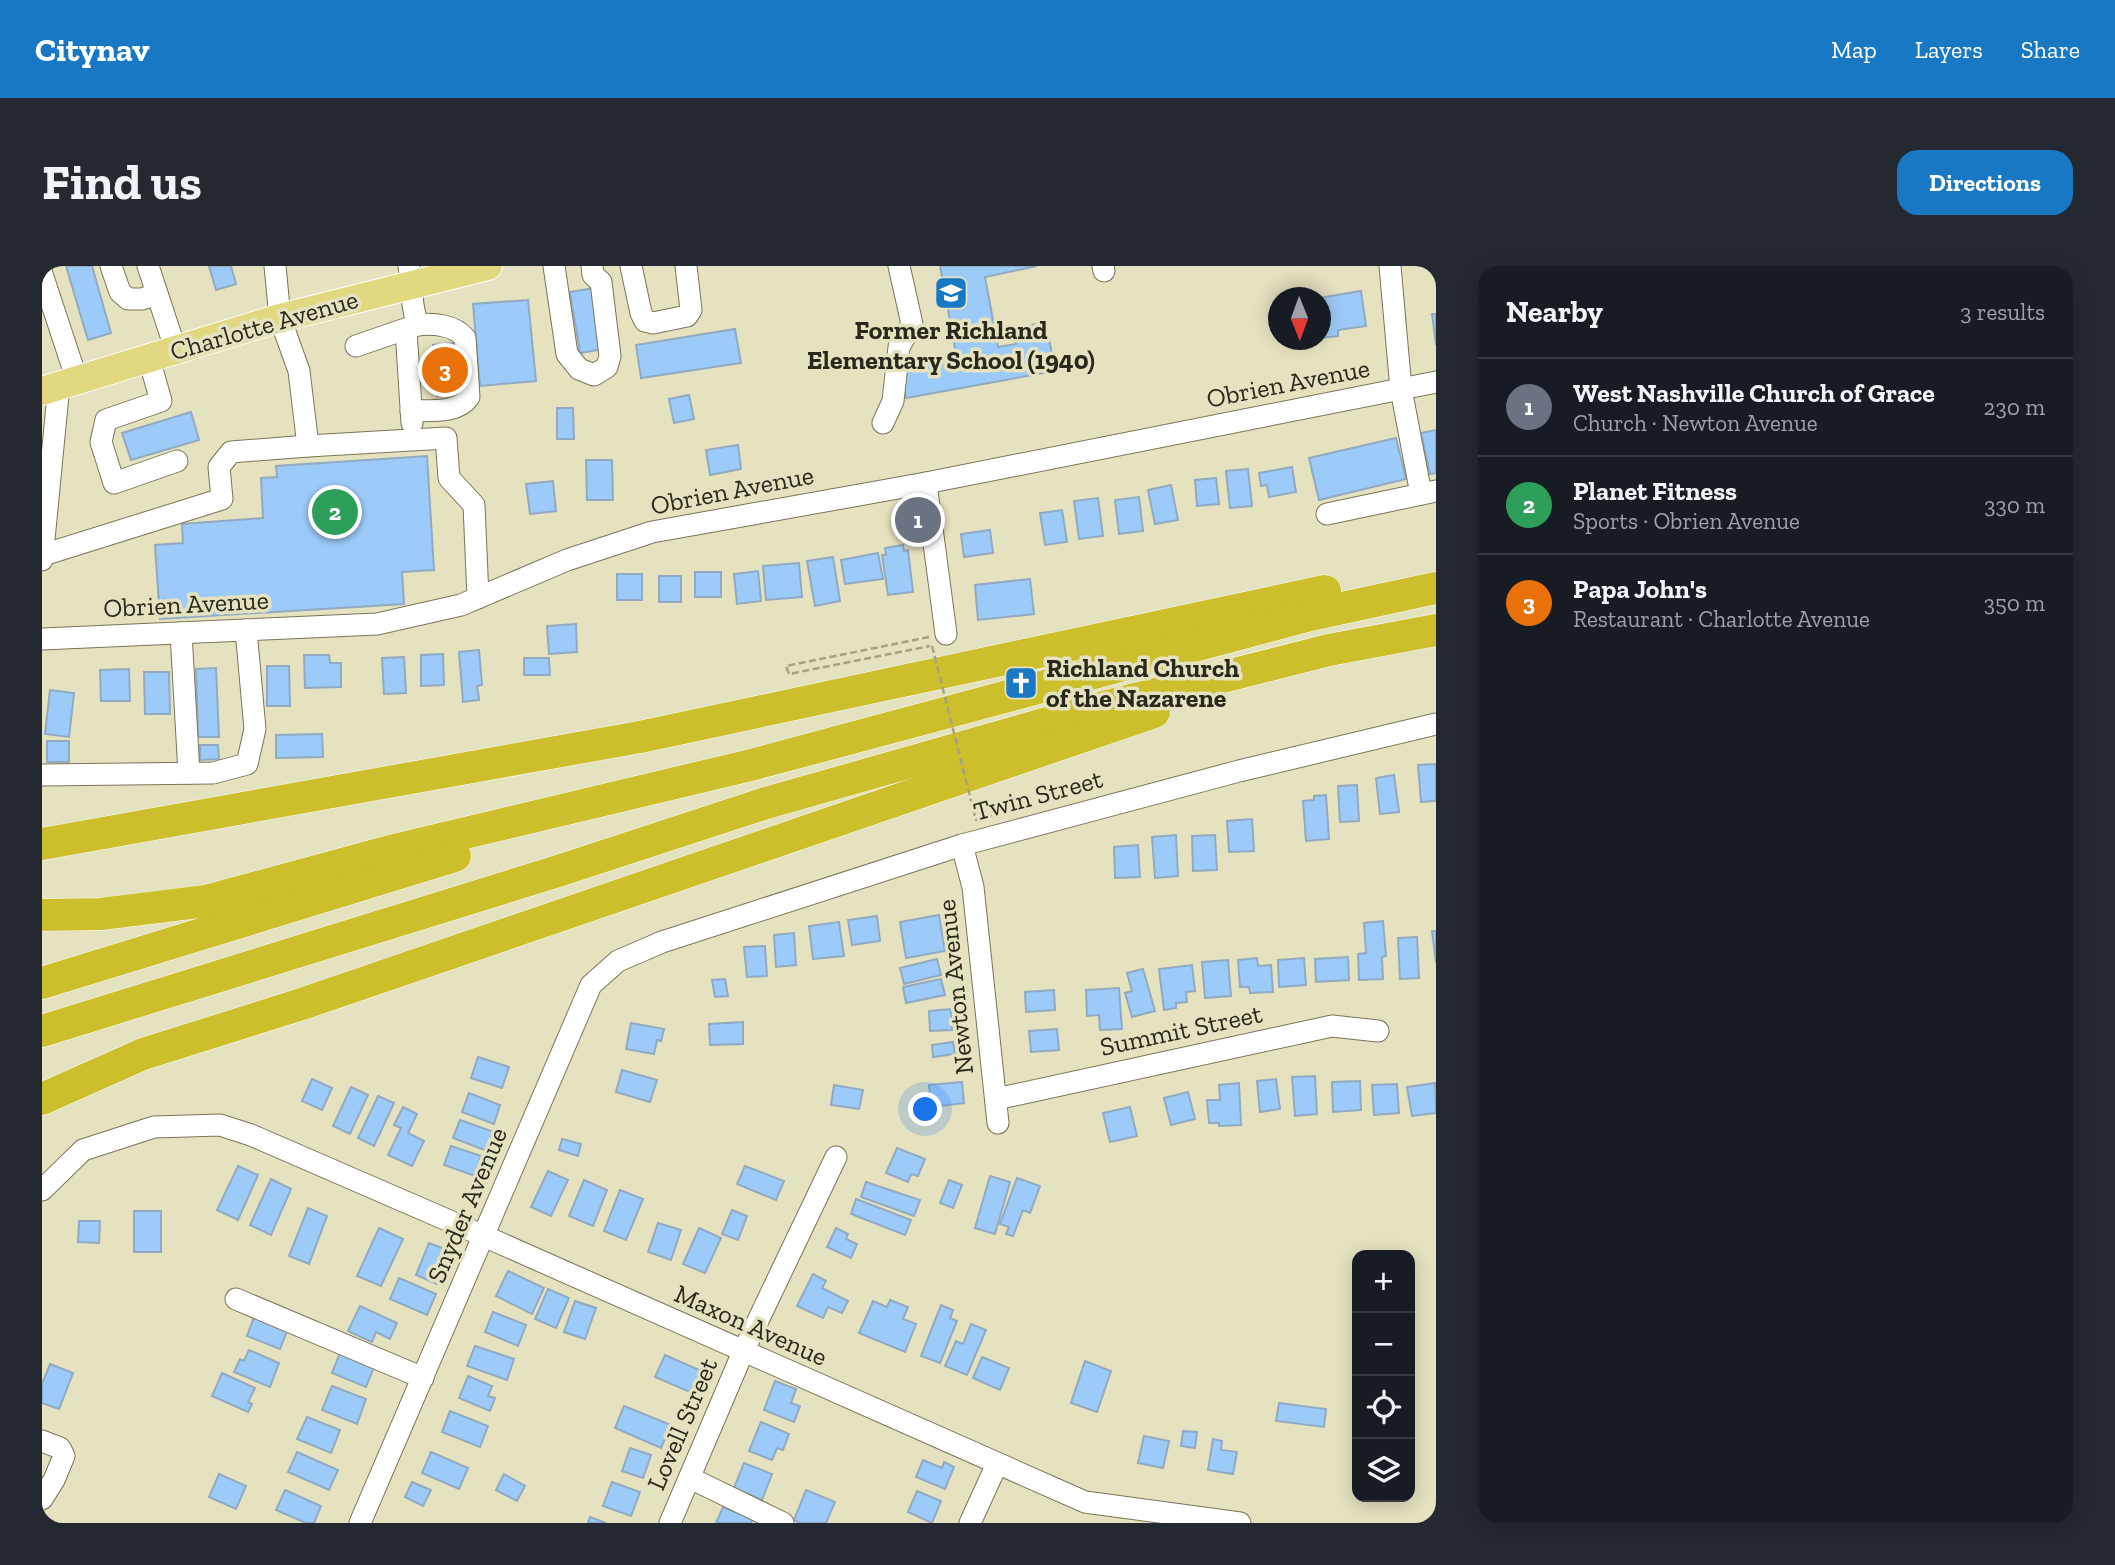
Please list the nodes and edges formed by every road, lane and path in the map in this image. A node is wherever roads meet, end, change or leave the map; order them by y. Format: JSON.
{"nodes":[{"id":1,"x":111,"y":266,"type":"edge"},
{"id":2,"x":148,"y":266,"type":"edge"},
{"id":3,"x":275,"y":266,"type":"edge"},
{"id":4,"x":631,"y":266,"type":"edge"},
{"id":5,"x":686,"y":266,"type":"edge"},
{"id":6,"x":899,"y":266,"type":"edge"},
{"id":7,"x":1390,"y":266,"type":"edge"},
{"id":8,"x":477,"y":267,"type":"edge"},
{"id":9,"x":593,"y":270,"type":"edge"},
{"id":10,"x":42,"y":274,"type":"edge"},
{"id":11,"x":410,"y":275,"type":"edge"},
{"id":12,"x":556,"y":276,"type":"edge"},
{"id":13,"x":157,"y":294,"type":"junction"},
{"id":14,"x":280,"y":318,"type":"junction"},
{"id":15,"x":412,"y":328,"type":"junction"},
{"id":16,"x":52,"y":336,"type":"edge"},
{"id":17,"x":356,"y":346,"type":"dead end"},
{"id":18,"x":176,"y":351,"type":"junction"},
{"id":19,"x":149,"y":359,"type":"junction"},
{"id":20,"x":1436,"y":382,"type":"edge"},
{"id":21,"x":59,"y":385,"type":"edge"},
{"id":22,"x":1401,"y":389,"type":"junction"},
{"id":23,"x":411,"y":411,"type":"junction"},
{"id":24,"x":883,"y":423,"type":"dead end"},
{"id":25,"x":413,"y":440,"type":"junction"},
{"id":26,"x":308,"y":446,"type":"junction"},
{"id":27,"x":177,"y":461,"type":"dead end"},
{"id":28,"x":926,"y":483,"type":"junction"},
{"id":29,"x":1429,"y":492,"type":"edge"},
{"id":30,"x":1327,"y":514,"type":"dead end"},
{"id":31,"x":42,"y":558,"type":"edge"},
{"id":32,"x":1436,"y":577,"type":"edge"},
{"id":33,"x":1436,"y":588,"type":"edge"},
{"id":34,"x":478,"y":598,"type":"junction"},
{"id":35,"x":246,"y":630,"type":"junction"},
{"id":36,"x":1436,"y":630,"type":"edge"},
{"id":37,"x":181,"y":633,"type":"junction"},
{"id":38,"x":946,"y":634,"type":"joint"},
{"id":39,"x":42,"y":639,"type":"edge"},
{"id":40,"x":1289,"y":660,"type":"junction"},
{"id":41,"x":1436,"y":724,"type":"edge"},
{"id":42,"x":751,"y":765,"type":"junction"},
{"id":43,"x":188,"y":773,"type":"junction"},
{"id":44,"x":42,"y":775,"type":"edge"},
{"id":45,"x":1044,"y":802,"type":"dead end"},
{"id":46,"x":47,"y":843,"type":"edge"},
{"id":47,"x":962,"y":845,"type":"junction"},
{"id":48,"x":42,"y":915,"type":"edge"},
{"id":49,"x":662,"y":942,"type":"joint"},
{"id":50,"x":42,"y":983,"type":"edge"},
{"id":51,"x":42,"y":1031,"type":"edge"},
{"id":52,"x":1378,"y":1031,"type":"dead end"},
{"id":53,"x":42,"y":1099,"type":"edge"},
{"id":54,"x":996,"y":1099,"type":"junction"},
{"id":55,"x":998,"y":1123,"type":"dead end"},
{"id":56,"x":836,"y":1157,"type":"dead end"},
{"id":57,"x":42,"y":1190,"type":"edge"},
{"id":58,"x":484,"y":1236,"type":"junction"},
{"id":59,"x":236,"y":1299,"type":"dead end"},
{"id":60,"x":743,"y":1352,"type":"junction"},
{"id":61,"x":423,"y":1378,"type":"junction"},
{"id":62,"x":42,"y":1441,"type":"edge"},
{"id":63,"x":997,"y":1464,"type":"junction"},
{"id":64,"x":690,"y":1478,"type":"junction"},
{"id":65,"x":42,"y":1499,"type":"edge"},
{"id":66,"x":1083,"y":1513,"type":"edge"},
{"id":67,"x":360,"y":1523,"type":"edge"},
{"id":68,"x":670,"y":1523,"type":"edge"},
{"id":69,"x":783,"y":1523,"type":"edge"},
{"id":70,"x":970,"y":1523,"type":"edge"},
{"id":71,"x":1240,"y":1523,"type":"edge"}],
"edges":[{"from":1,"to":13,"type":"street"},
{"from":2,"to":13,"type":"street"},
{"from":3,"to":14,"type":"street"},
{"from":4,"to":5,"type":"street"},
{"from":6,"to":24,"type":"street"},
{"from":7,"to":22,"type":"street"},
{"from":8,"to":11,"type":"main road","name":"Charlotte Avenue"},
{"from":9,"to":12,"type":"street"},
{"from":9,"to":12,"type":"street"},
{"from":10,"to":16,"type":"street"},
{"from":11,"to":14,"type":"main road","name":"Charlotte Avenue"},
{"from":11,"to":15,"type":"street"},
{"from":13,"to":18,"type":"street"},
{"from":14,"to":18,"type":"main road","name":"Charlotte Avenue"},
{"from":14,"to":26,"type":"street"},
{"from":15,"to":17,"type":"street"},
{"from":15,"to":23,"type":"street"},
{"from":15,"to":23,"type":"street"},
{"from":16,"to":21,"type":"street"},
{"from":18,"to":19,"type":"main road","name":"Charlotte Avenue"},
{"from":19,"to":21,"type":"main road","name":"Charlotte Avenue"},
{"from":19,"to":27,"type":"street"},
{"from":20,"to":22,"type":"street","name":"Obrien Avenue"},
{"from":21,"to":31,"type":"street"},
{"from":22,"to":28,"type":"street","name":"Obrien Avenue"},
{"from":22,"to":29,"type":"street"},
{"from":23,"to":25,"type":"street"},
{"from":25,"to":26,"type":"street"},
{"from":25,"to":34,"type":"street"},
{"from":26,"to":31,"type":"street"},
{"from":28,"to":34,"type":"street","name":"Obrien Avenue"},
{"from":28,"to":38,"type":"street"},
{"from":29,"to":30,"type":"street"},
{"from":32,"to":46,"type":"highway"},
{"from":33,"to":42,"type":"highway"},
{"from":34,"to":35,"type":"street","name":"Obrien Avenue"},
{"from":35,"to":37,"type":"street","name":"Obrien Avenue"},
{"from":35,"to":43,"type":"street"},
{"from":36,"to":40,"type":"highway"},
{"from":37,"to":39,"type":"street","name":"Obrien Avenue"},
{"from":37,"to":43,"type":"street"},
{"from":38,"to":45,"type":"path","bridge":true},
{"from":40,"to":51,"type":"highway"},
{"from":40,"to":53,"type":"highway"},
{"from":41,"to":47,"type":"street","name":"Twin Street"},
{"from":42,"to":48,"type":"highway"},
{"from":42,"to":50,"type":"highway"},
{"from":43,"to":44,"type":"street"},
{"from":47,"to":49,"type":"street","name":"Twin Street"},
{"from":47,"to":54,"type":"street","name":"Newton Avenue"},
{"from":49,"to":58,"type":"street","name":"Snyder Avenue"},
{"from":52,"to":54,"type":"street","name":"Summit Street"},
{"from":54,"to":55,"type":"street","name":"Newton Avenue"},
{"from":56,"to":60,"type":"street","name":"Lovell Street"},
{"from":57,"to":58,"type":"street","name":"Maxon Avenue"},
{"from":58,"to":60,"type":"street","name":"Maxon Avenue"},
{"from":58,"to":61,"type":"street","name":"Snyder Avenue"},
{"from":59,"to":61,"type":"street"},
{"from":60,"to":63,"type":"street","name":"Maxon Avenue"},
{"from":60,"to":64,"type":"street","name":"Lovell Street"},
{"from":61,"to":67,"type":"street","name":"Snyder Avenue"},
{"from":62,"to":65,"type":"street"},
{"from":63,"to":66,"type":"street","name":"Maxon Avenue"},
{"from":63,"to":70,"type":"street"},
{"from":64,"to":68,"type":"street","name":"Lovell Street"},
{"from":64,"to":69,"type":"street"},
{"from":66,"to":71,"type":"street","name":"Maxon Avenue"}]}
